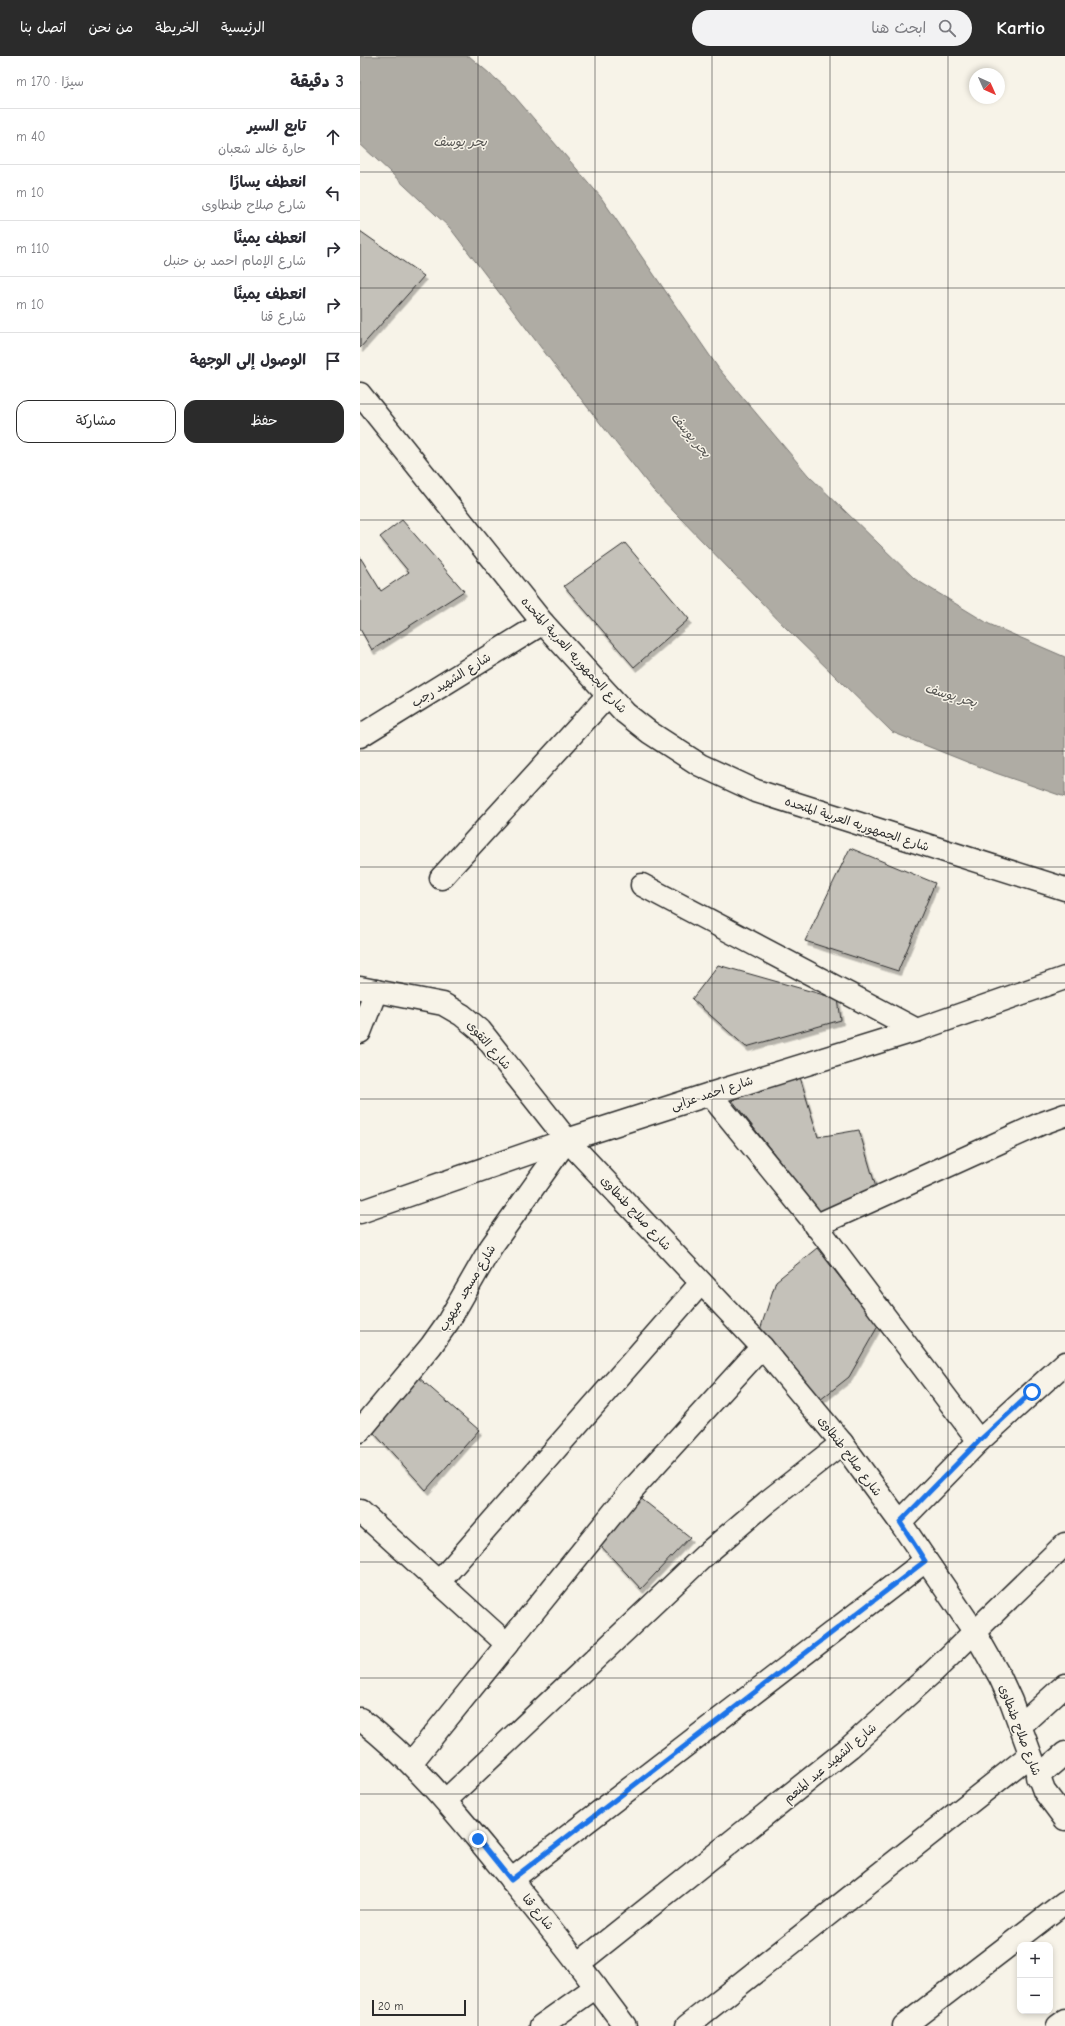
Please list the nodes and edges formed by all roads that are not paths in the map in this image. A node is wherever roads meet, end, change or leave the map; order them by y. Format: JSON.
{"nodes":[{"id":1,"x":360,"y":394,"type":"edge"},
{"id":2,"x":543,"y":623,"type":"junction"},
{"id":3,"x":608,"y":695,"type":"junction"},
{"id":4,"x":360,"y":736,"type":"edge"},
{"id":5,"x":441,"y":878,"type":"dead end"},
{"id":6,"x":642,"y":885,"type":"dead end"},
{"id":7,"x":1065,"y":889,"type":"edge"},
{"id":8,"x":1065,"y":978,"type":"edge"},
{"id":9,"x":368,"y":989,"type":"edge"},
{"id":10,"x":917,"y":1030,"type":"junction"},
{"id":11,"x":360,"y":1032,"type":"edge"},
{"id":12,"x":710,"y":1094,"type":"junction"},
{"id":13,"x":1065,"y":1115,"type":"edge"},
{"id":14,"x":567,"y":1140,"type":"junction"},
{"id":15,"x":360,"y":1212,"type":"edge"},
{"id":16,"x":816,"y":1226,"type":"junction"},
{"id":17,"x":701,"y":1283,"type":"junction"},
{"id":18,"x":762,"y":1347,"type":"junction"},
{"id":19,"x":1065,"y":1363,"type":"edge"},
{"id":20,"x":360,"y":1431,"type":"edge"},
{"id":21,"x":979,"y":1441,"type":"junction"},
{"id":22,"x":842,"y":1443,"type":"junction"},
{"id":23,"x":360,"y":1511,"type":"edge"},
{"id":24,"x":900,"y":1522,"type":"junction"},
{"id":25,"x":1065,"y":1544,"type":"edge"},
{"id":26,"x":925,"y":1561,"type":"junction"},
{"id":27,"x":439,"y":1582,"type":"junction"},
{"id":28,"x":974,"y":1631,"type":"junction"},
{"id":29,"x":507,"y":1644,"type":"junction"},
{"id":30,"x":1065,"y":1685,"type":"edge"},
{"id":31,"x":360,"y":1719,"type":"edge"},
{"id":32,"x":1020,"y":1725,"type":"junction"},
{"id":33,"x":1065,"y":1753,"type":"edge"},
{"id":34,"x":1030,"y":1755,"type":"junction"},
{"id":35,"x":411,"y":1763,"type":"junction"},
{"id":36,"x":1037,"y":1777,"type":"junction"},
{"id":37,"x":446,"y":1800,"type":"junction"},
{"id":38,"x":1065,"y":1819,"type":"edge"},
{"id":39,"x":511,"y":1880,"type":"junction"},
{"id":40,"x":1065,"y":1902,"type":"edge"},
{"id":41,"x":578,"y":1964,"type":"junction"},
{"id":42,"x":596,"y":1987,"type":"junction"},
{"id":43,"x":1065,"y":2021,"type":"edge"},
{"id":44,"x":541,"y":2026,"type":"edge"},
{"id":45,"x":625,"y":2026,"type":"edge"},
{"id":46,"x":687,"y":2026,"type":"edge"},
{"id":47,"x":904,"y":2026,"type":"edge"},
{"id":48,"x":1058,"y":2026,"type":"edge"}],
"edges":[{"from":1,"to":2,"type":"street","name":"شارع الجمهوريه العربية المتحده"},
{"from":2,"to":3,"type":"street","name":"شارع الجمهوريه العربية المتحده"},
{"from":2,"to":4,"type":"street","name":"شارع الشهيد رجب"},
{"from":3,"to":5,"type":"street"},
{"from":3,"to":7,"type":"street","name":"شارع الجمهوريه العربية المتحده"},
{"from":6,"to":10,"type":"street"},
{"from":8,"to":10,"type":"street","name":"شارع احمد عرابى"},
{"from":9,"to":11,"type":"street"},
{"from":9,"to":14,"type":"street","name":"شارع التقوى"},
{"from":10,"to":12,"type":"street","name":"شارع احمد عرابى"},
{"from":12,"to":14,"type":"street","name":"شارع احمد عرابى"},
{"from":12,"to":16,"type":"street"},
{"from":13,"to":16,"type":"street"},
{"from":14,"to":15,"type":"street","name":"شارع احمد عرابى"},
{"from":14,"to":17,"type":"street","name":"شارع صلاح طنطاوى"},
{"from":14,"to":20,"type":"street","name":"شارع مسجد ميهوب"},
{"from":16,"to":21,"type":"street"},
{"from":17,"to":18,"type":"street","name":"شارع صلاح طنطاوى"},
{"from":17,"to":27,"type":"street"},
{"from":18,"to":22,"type":"street","name":"شارع صلاح طنطاوى"},
{"from":18,"to":29,"type":"street"},
{"from":19,"to":21,"type":"street"},
{"from":21,"to":24,"type":"street"},
{"from":22,"to":24,"type":"street","name":"شارع صلاح طنطاوى"},
{"from":22,"to":37,"type":"street"},
{"from":23,"to":27,"type":"street"},
{"from":24,"to":26,"type":"street","name":"شارع صلاح طنطاوى"},
{"from":25,"to":28,"type":"street","name":"شارع الشهيد عبد المنعم"},
{"from":26,"to":28,"type":"street","name":"شارع صلاح طنطاوى"},
{"from":26,"to":39,"type":"street"},
{"from":27,"to":29,"type":"street"},
{"from":28,"to":32,"type":"street","name":"شارع صلاح طنطاوى"},
{"from":28,"to":41,"type":"street","name":"شارع الشهيد عبد المنعم"},
{"from":29,"to":35,"type":"street"},
{"from":30,"to":32,"type":"street"},
{"from":31,"to":35,"type":"street","name":"شارع قنا"},
{"from":32,"to":34,"type":"street","name":"شارع صلاح طنطاوى"},
{"from":33,"to":36,"type":"street"},
{"from":34,"to":36,"type":"street","name":"شارع صلاح طنطاوى"},
{"from":34,"to":46,"type":"street"},
{"from":35,"to":37,"type":"street","name":"شارع قنا"},
{"from":36,"to":38,"type":"street","name":"شارع صلاح طنطاوى"},
{"from":37,"to":39,"type":"street","name":"شارع قنا"},
{"from":39,"to":41,"type":"street","name":"شارع قنا"},
{"from":40,"to":47,"type":"street"},
{"from":41,"to":42,"type":"street","name":"شارع قنا"},
{"from":42,"to":44,"type":"street"},
{"from":42,"to":45,"type":"street","name":"شارع قنا"},
{"from":43,"to":48,"type":"street"}]}
